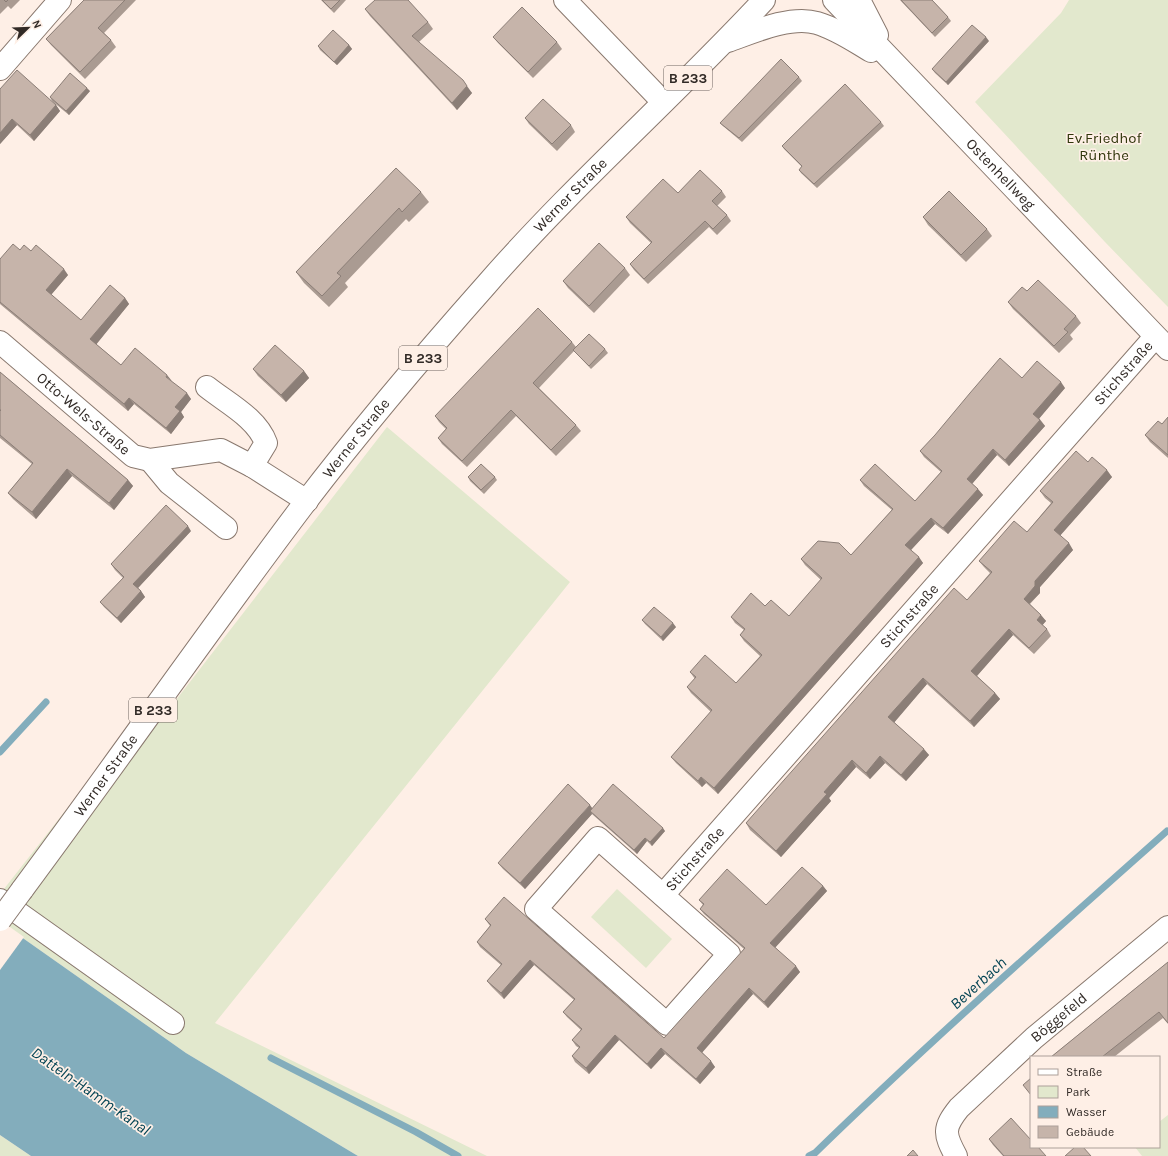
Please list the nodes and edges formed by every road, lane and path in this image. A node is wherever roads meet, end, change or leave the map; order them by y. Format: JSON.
{"nodes":[{"id":1,"x":60,"y":0,"type":"edge"},
{"id":2,"x":565,"y":0,"type":"edge"},
{"id":3,"x":764,"y":0,"type":"edge"},
{"id":4,"x":834,"y":0,"type":"edge"},
{"id":5,"x":859,"y":0,"type":"edge"},
{"id":6,"x":724,"y":43,"type":"junction"},
{"id":7,"x":895,"y":65,"type":"junction"},
{"id":8,"x":0,"y":69,"type":"edge"},
{"id":9,"x":664,"y":102,"type":"junction"},
{"id":10,"x":0,"y":342,"type":"edge"},
{"id":11,"x":1162,"y":343,"type":"edge"},
{"id":12,"x":207,"y":387,"type":"dead end"},
{"id":13,"x":150,"y":460,"type":"junction"},
{"id":14,"x":252,"y":466,"type":"junction"},
{"id":15,"x":307,"y":501,"type":"junction"},
{"id":16,"x":226,"y":528,"type":"dead end"},
{"id":17,"x":663,"y":895,"type":"junction"},
{"id":18,"x":0,"y":900,"type":"edge"},
{"id":19,"x":0,"y":920,"type":"edge"},
{"id":20,"x":1168,"y":927,"type":"edge"},
{"id":21,"x":173,"y":1023,"type":"dead end"},
{"id":22,"x":956,"y":1156,"type":"edge"}],
"edges":[{"from":1,"to":8,"type":"street"},
{"from":2,"to":9,"type":"street"},
{"from":3,"to":6,"type":"street","name":"Werner Straße","number":"B 233"},
{"from":4,"to":7,"type":"street","name":"Ostenhellweg"},
{"from":5,"to":7,"type":"street"},
{"from":6,"to":7,"type":"street"},
{"from":6,"to":9,"type":"street","name":"Werner Straße","number":"B 233"},
{"from":7,"to":11,"type":"street","name":"Ostenhellweg"},
{"from":9,"to":15,"type":"street","name":"Werner Straße","number":"B 233"},
{"from":10,"to":13,"type":"street","name":"Otto-Wels-Straße"},
{"from":11,"to":17,"type":"street","name":"Stichstraße"},
{"from":12,"to":14,"type":"street"},
{"from":13,"to":14,"type":"street","name":"Otto-Wels-Straße"},
{"from":13,"to":16,"type":"street"},
{"from":14,"to":15,"type":"street","name":"Otto-Wels-Straße"},
{"from":15,"to":19,"type":"street","name":"Werner Straße","number":"B 233","bridge":true},
{"from":17,"to":17,"type":"street","name":"Stichstraße"},
{"from":18,"to":21,"type":"street"},
{"from":20,"to":22,"type":"street","name":"Böggefeld"}]}
